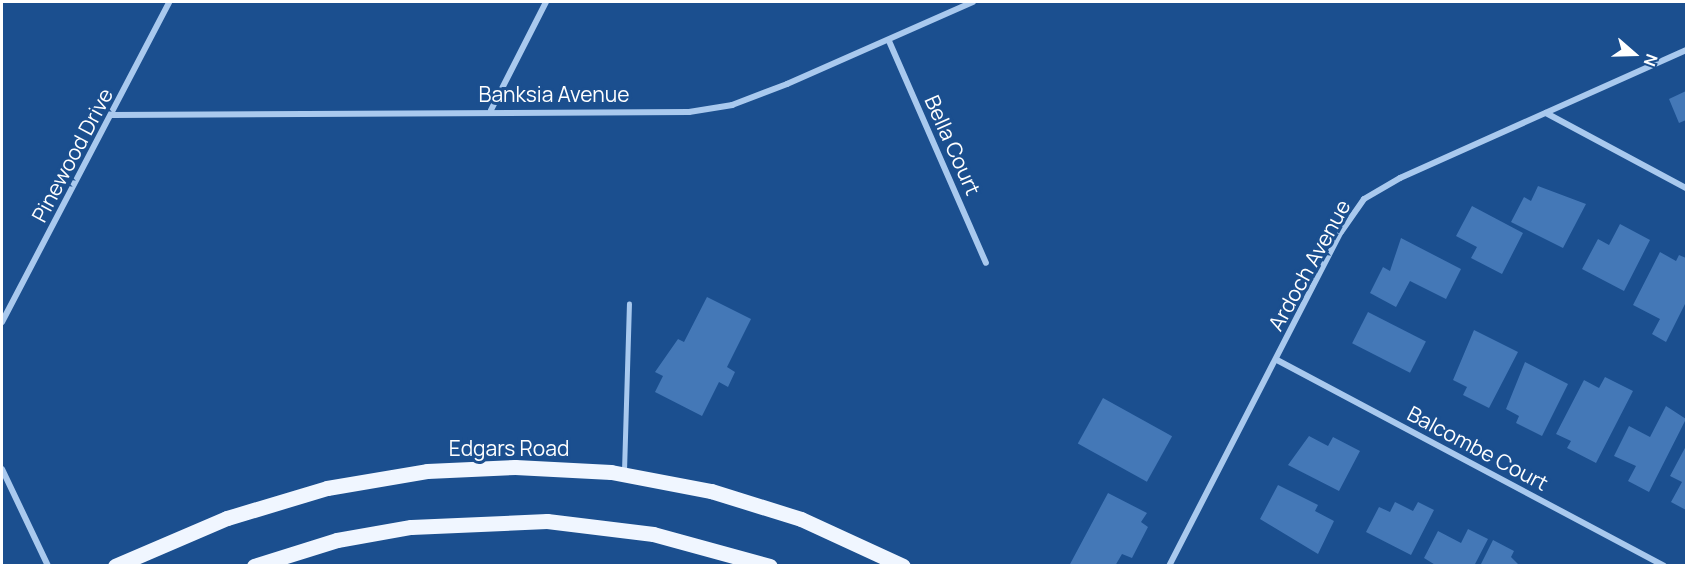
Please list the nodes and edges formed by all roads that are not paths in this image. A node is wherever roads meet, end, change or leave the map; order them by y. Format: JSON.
{"nodes":[{"id":1,"x":170,"y":2,"type":"edge"},
{"id":2,"x":546,"y":2,"type":"edge"},
{"id":3,"x":973,"y":2,"type":"edge"},
{"id":4,"x":889,"y":41,"type":"junction"},
{"id":5,"x":1686,"y":51,"type":"edge"},
{"id":6,"x":491,"y":110,"type":"junction"},
{"id":7,"x":1546,"y":113,"type":"junction"},
{"id":8,"x":112,"y":115,"type":"junction"},
{"id":9,"x":1686,"y":188,"type":"edge"},
{"id":10,"x":986,"y":263,"type":"dead end"},
{"id":11,"x":629,"y":304,"type":"dead end"},
{"id":12,"x":2,"y":322,"type":"edge"},
{"id":13,"x":1277,"y":360,"type":"junction"},
{"id":14,"x":2,"y":469,"type":"edge"},
{"id":15,"x":624,"y":474,"type":"junction"},
{"id":16,"x":48,"y":566,"type":"edge"},
{"id":17,"x":115,"y":566,"type":"edge"},
{"id":18,"x":254,"y":566,"type":"edge"},
{"id":19,"x":770,"y":566,"type":"edge"},
{"id":20,"x":903,"y":566,"type":"edge"},
{"id":21,"x":1169,"y":566,"type":"edge"},
{"id":22,"x":1664,"y":566,"type":"edge"}],
"edges":[{"from":1,"to":8,"type":"street","name":"Pinewood Drive"},
{"from":2,"to":6,"type":"street"},
{"from":3,"to":4,"type":"street","name":"Banksia Avenue"},
{"from":4,"to":6,"type":"street","name":"Banksia Avenue"},
{"from":4,"to":10,"type":"street","name":"Bella Court"},
{"from":5,"to":7,"type":"street","name":"Ardoch Avenue"},
{"from":6,"to":8,"type":"street","name":"Banksia Avenue"},
{"from":7,"to":9,"type":"street"},
{"from":7,"to":13,"type":"street","name":"Ardoch Avenue"},
{"from":8,"to":12,"type":"street","name":"Pinewood Drive"},
{"from":11,"to":15,"type":"lane"},
{"from":13,"to":21,"type":"street","name":"Ardoch Avenue"},
{"from":13,"to":22,"type":"street","name":"Balcombe Court"},
{"from":14,"to":16,"type":"street"},
{"from":15,"to":17,"type":"main road","name":"Edgars Road"},
{"from":15,"to":20,"type":"main road","name":"Edgars Road"},
{"from":18,"to":19,"type":"main road"}]}
